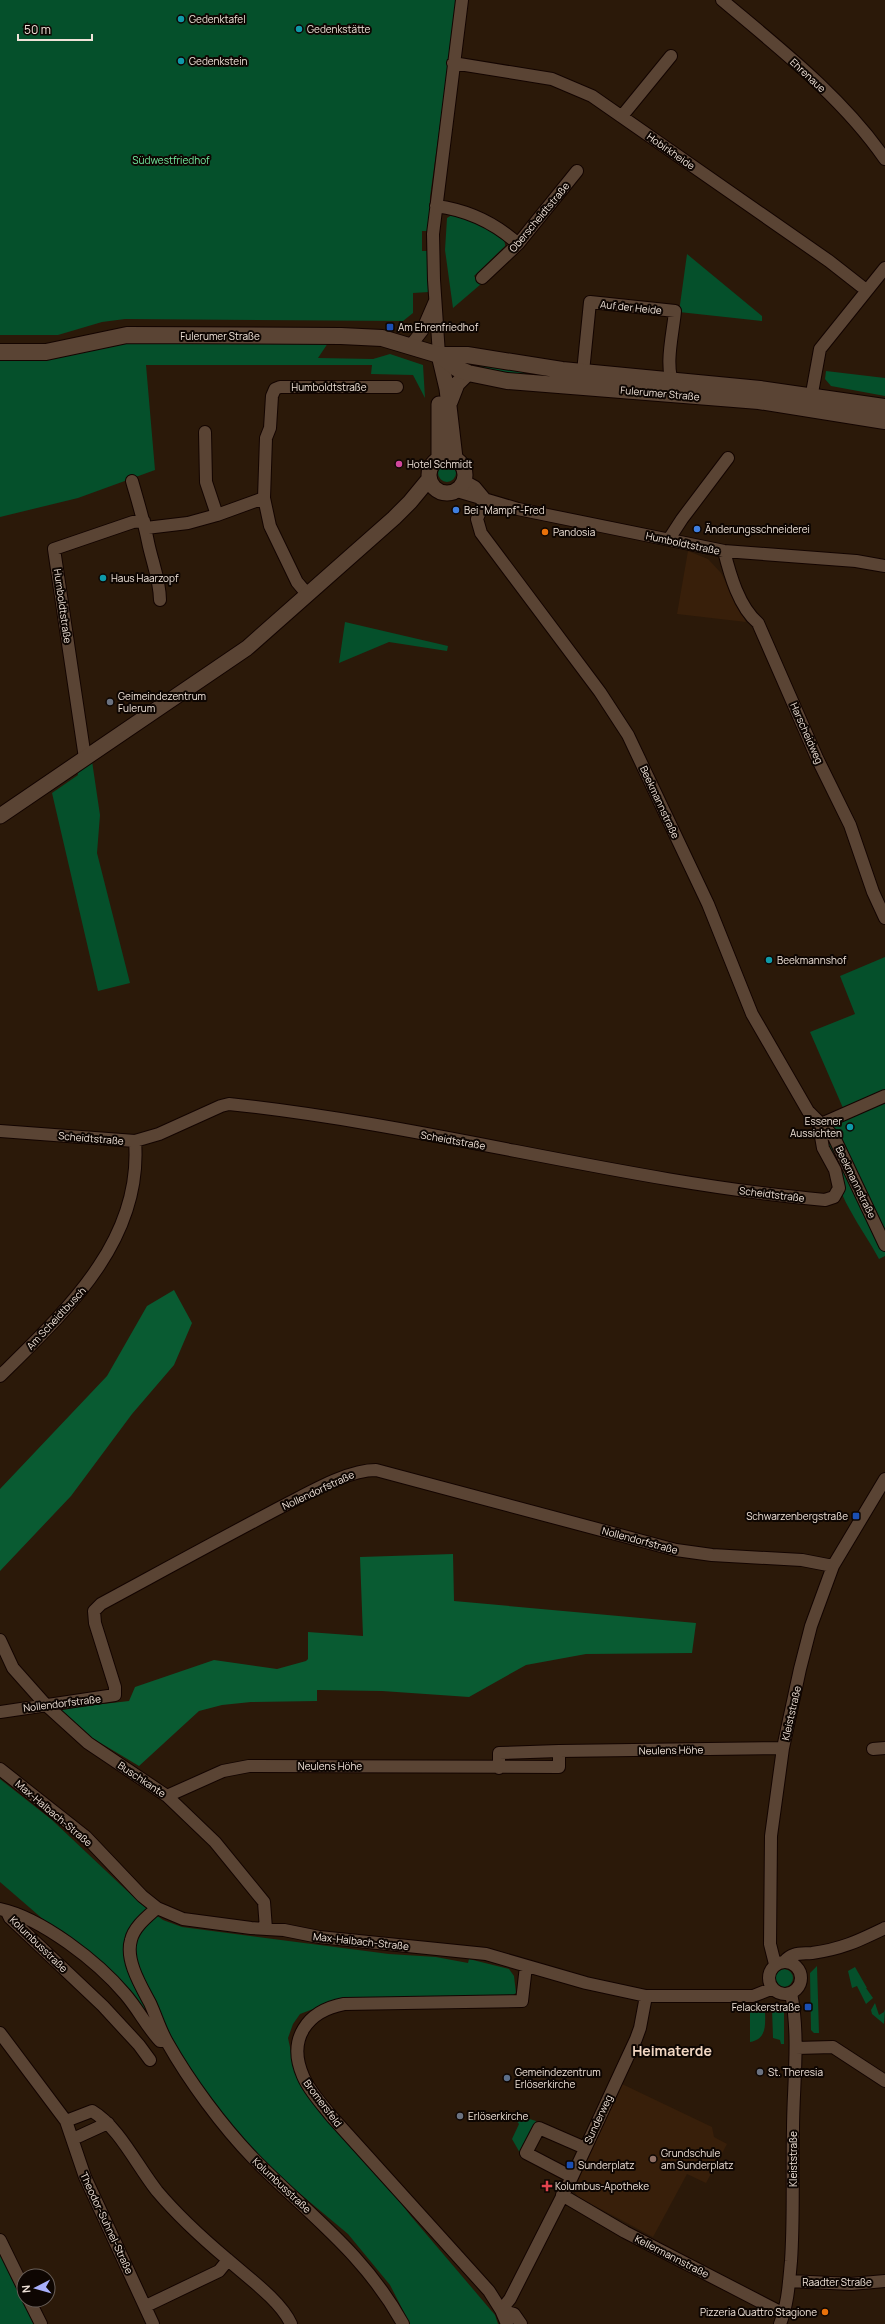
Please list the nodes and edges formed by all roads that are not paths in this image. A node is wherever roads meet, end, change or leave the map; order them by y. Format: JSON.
{"nodes":[{"id":1,"x":462,"y":0,"type":"edge"},
{"id":2,"x":722,"y":0,"type":"edge"},
{"id":3,"x":671,"y":56,"type":"dead end"},
{"id":4,"x":453,"y":63,"type":"junction"},
{"id":5,"x":622,"y":116,"type":"junction"},
{"id":6,"x":885,"y":159,"type":"edge"},
{"id":7,"x":577,"y":171,"type":"dead end"},
{"id":8,"x":436,"y":206,"type":"junction"},
{"id":9,"x":518,"y":244,"type":"junction"},
{"id":10,"x":885,"y":268,"type":"edge"},
{"id":11,"x":482,"y":278,"type":"dead end"},
{"id":12,"x":866,"y":290,"type":"junction"},
{"id":13,"x":436,"y":298,"type":"junction"},
{"id":14,"x":411,"y":345,"type":"junction"},
{"id":15,"x":0,"y":352,"type":"edge"},
{"id":16,"x":439,"y":354,"type":"junction"},
{"id":17,"x":583,"y":372,"type":"junction"},
{"id":18,"x":468,"y":373,"type":"junction"},
{"id":19,"x":572,"y":386,"type":"junction"},
{"id":20,"x":397,"y":387,"type":"dead end"},
{"id":21,"x":674,"y":387,"type":"junction"},
{"id":22,"x":811,"y":402,"type":"junction"},
{"id":23,"x":449,"y":404,"type":"junction"},
{"id":24,"x":885,"y":408,"type":"edge"},
{"id":25,"x":885,"y":421,"type":"edge"},
{"id":26,"x":205,"y":432,"type":"dead end"},
{"id":27,"x":439,"y":458,"type":"junction"},
{"id":28,"x":455,"y":458,"type":"junction"},
{"id":29,"x":728,"y":458,"type":"dead end"},
{"id":30,"x":429,"y":479,"type":"junction"},
{"id":31,"x":132,"y":481,"type":"dead end"},
{"id":32,"x":461,"y":486,"type":"junction"},
{"id":33,"x":438,"y":491,"type":"junction"},
{"id":34,"x":264,"y":498,"type":"junction"},
{"id":35,"x":485,"y":499,"type":"junction"},
{"id":36,"x":410,"y":502,"type":"junction"},
{"id":37,"x":217,"y":514,"type":"junction"},
{"id":38,"x":145,"y":525,"type":"junction"},
{"id":39,"x":669,"y":539,"type":"junction"},
{"id":40,"x":724,"y":551,"type":"junction"},
{"id":41,"x":885,"y":566,"type":"edge"},
{"id":42,"x":308,"y":595,"type":"junction"},
{"id":43,"x":160,"y":600,"type":"dead end"},
{"id":44,"x":85,"y":758,"type":"junction"},
{"id":45,"x":0,"y":816,"type":"edge"},
{"id":46,"x":885,"y":918,"type":"edge"},
{"id":47,"x":885,"y":1096,"type":"edge"},
{"id":48,"x":820,"y":1124,"type":"junction"},
{"id":49,"x":0,"y":1131,"type":"edge"},
{"id":50,"x":135,"y":1141,"type":"junction"},
{"id":51,"x":885,"y":1246,"type":"edge"},
{"id":52,"x":0,"y":1376,"type":"edge"},
{"id":53,"x":885,"y":1479,"type":"edge"},
{"id":54,"x":832,"y":1566,"type":"junction"},
{"id":55,"x":0,"y":1640,"type":"edge"},
{"id":56,"x":45,"y":1704,"type":"junction"},
{"id":57,"x":0,"y":1712,"type":"edge"},
{"id":58,"x":782,"y":1748,"type":"junction"},
{"id":59,"x":0,"y":1769,"type":"edge"},
{"id":60,"x":167,"y":1796,"type":"junction"},
{"id":61,"x":157,"y":1908,"type":"junction"},
{"id":62,"x":3,"y":1910,"type":"edge"},
{"id":63,"x":885,"y":1928,"type":"edge"},
{"id":64,"x":266,"y":1929,"type":"junction"},
{"id":65,"x":810,"y":1953,"type":"junction"},
{"id":66,"x":780,"y":1963,"type":"junction"},
{"id":67,"x":526,"y":1966,"type":"junction"},
{"id":68,"x":800,"y":1971,"type":"junction"},
{"id":69,"x":771,"y":1988,"type":"junction"},
{"id":70,"x":791,"y":1993,"type":"junction"},
{"id":71,"x":646,"y":1996,"type":"junction"},
{"id":72,"x":0,"y":2032,"type":"edge"},
{"id":73,"x":168,"y":2044,"type":"junction"},
{"id":74,"x":796,"y":2048,"type":"junction"},
{"id":75,"x":150,"y":2060,"type":"dead end"},
{"id":76,"x":885,"y":2081,"type":"edge"},
{"id":77,"x":66,"y":2121,"type":"junction"},
{"id":78,"x":108,"y":2123,"type":"junction"},
{"id":79,"x":73,"y":2139,"type":"junction"},
{"id":80,"x":585,"y":2148,"type":"junction"},
{"id":81,"x":572,"y":2177,"type":"junction"},
{"id":82,"x":562,"y":2195,"type":"junction"},
{"id":83,"x":0,"y":2240,"type":"edge"},
{"id":84,"x":228,"y":2260,"type":"junction"},
{"id":85,"x":16,"y":2273,"type":"edge"},
{"id":86,"x":789,"y":2281,"type":"junction"},
{"id":87,"x":885,"y":2281,"type":"edge"},
{"id":88,"x":146,"y":2306,"type":"junction"},
{"id":89,"x":33,"y":2308,"type":"edge"},
{"id":90,"x":501,"y":2310,"type":"junction"},
{"id":91,"x":782,"y":2319,"type":"edge"},
{"id":92,"x":41,"y":2324,"type":"edge"},
{"id":93,"x":153,"y":2324,"type":"edge"},
{"id":94,"x":291,"y":2324,"type":"edge"},
{"id":95,"x":403,"y":2324,"type":"edge"},
{"id":96,"x":506,"y":2324,"type":"edge"},
{"id":97,"x":521,"y":2324,"type":"edge"}],
"edges":[{"from":1,"to":4,"type":"street"},
{"from":2,"to":6,"type":"street","name":"Ehrenaue"},
{"from":3,"to":5,"type":"street"},
{"from":4,"to":5,"type":"street","name":"Hobirkheide"},
{"from":4,"to":8,"type":"street"},
{"from":5,"to":12,"type":"street","name":"Hobirkheide"},
{"from":7,"to":9,"type":"street","name":"Oberscheidtstraße"},
{"from":8,"to":9,"type":"street"},
{"from":8,"to":13,"type":"street"},
{"from":9,"to":11,"type":"street","name":"Oberscheidtstraße"},
{"from":10,"to":12,"type":"street"},
{"from":12,"to":22,"type":"street"},
{"from":13,"to":14,"type":"street"},
{"from":13,"to":16,"type":"street"},
{"from":14,"to":15,"type":"main road","name":"Fulerumer Straße"},
{"from":14,"to":16,"type":"main road","name":"Fulerumer Straße"},
{"from":16,"to":17,"type":"main road","name":"Fulerumer Straße"},
{"from":16,"to":18,"type":"main road","name":"Fulerumer Straße"},
{"from":16,"to":23,"type":"street"},
{"from":16,"to":27,"type":"street"},
{"from":17,"to":19,"type":"street"},
{"from":17,"to":21,"type":"main road","name":"Fulerumer Straße"},
{"from":17,"to":21,"type":"street","name":"Auf der Heide"},
{"from":18,"to":19,"type":"main road","name":"Fulerumer Straße"},
{"from":18,"to":23,"type":"street"},
{"from":19,"to":21,"type":"main road","name":"Fulerumer Straße"},
{"from":20,"to":34,"type":"street","name":"Humboldtstraße"},
{"from":21,"to":22,"type":"main road","name":"Fulerumer Straße"},
{"from":22,"to":24,"type":"main road","name":"Fulerumer Straße"},
{"from":22,"to":25,"type":"main road","name":"Fulerumer Straße"},
{"from":23,"to":28,"type":"street"},
{"from":26,"to":37,"type":"street"},
{"from":27,"to":28,"type":"street"},
{"from":27,"to":30,"type":"street","name":"Humboldtstraße"},
{"from":28,"to":32,"type":"street"},
{"from":29,"to":39,"type":"street"},
{"from":30,"to":33,"type":"street"},
{"from":30,"to":36,"type":"street","name":"Humboldtstraße"},
{"from":31,"to":38,"type":"street"},
{"from":32,"to":33,"type":"street","name":"Humboldtstraße"},
{"from":32,"to":35,"type":"street","name":"Humboldtstraße"},
{"from":33,"to":36,"type":"street","name":"Humboldtstraße"},
{"from":34,"to":37,"type":"street","name":"Humboldtstraße"},
{"from":34,"to":42,"type":"street","name":"Humboldtstraße"},
{"from":35,"to":39,"type":"street","name":"Humboldtstraße"},
{"from":35,"to":48,"type":"street","name":"Beekmannstraße"},
{"from":36,"to":42,"type":"street","name":"Humboldtstraße"},
{"from":37,"to":38,"type":"street","name":"Humboldtstraße"},
{"from":38,"to":43,"type":"street"},
{"from":38,"to":44,"type":"street","name":"Humboldtstraße"},
{"from":39,"to":40,"type":"street","name":"Humboldtstraße"},
{"from":40,"to":41,"type":"street","name":"Humboldtstraße"},
{"from":40,"to":46,"type":"street","name":"Harscheidweg"},
{"from":42,"to":44,"type":"street","name":"Humboldtstraße"},
{"from":44,"to":45,"type":"street","name":"Humboldtstraße"},
{"from":47,"to":48,"type":"street"},
{"from":48,"to":50,"type":"street","name":"Scheidtstraße"},
{"from":48,"to":51,"type":"street","name":"Beekmannstraße"},
{"from":49,"to":50,"type":"street","name":"Scheidtstraße"},
{"from":50,"to":52,"type":"street","name":"Am Scheidtbusch"},
{"from":53,"to":54,"type":"street","name":"Kleiststraße"},
{"from":54,"to":56,"type":"street","name":"Nollendorfstraße"},
{"from":54,"to":58,"type":"street","name":"Kleiststraße"},
{"from":55,"to":56,"type":"street","name":"Buschkante"},
{"from":56,"to":57,"type":"street","name":"Nollendorfstraße"},
{"from":56,"to":60,"type":"street","name":"Buschkante"},
{"from":58,"to":60,"type":"street","name":"Neulens Höhe"},
{"from":58,"to":66,"type":"street","name":"Kleiststraße"},
{"from":59,"to":61,"type":"street","name":"Max-Halbach-Straße"},
{"from":60,"to":64,"type":"street","name":"Buschkante"},
{"from":61,"to":64,"type":"street","name":"Max-Halbach-Straße"},
{"from":61,"to":73,"type":"street","name":"Kolumbusstraße"},
{"from":62,"to":73,"type":"street","name":"Kolumbusstraße"},
{"from":62,"to":75,"type":"street","name":"Kolumbusstraße"},
{"from":63,"to":65,"type":"street"},
{"from":64,"to":67,"type":"street","name":"Max-Halbach-Straße"},
{"from":65,"to":66,"type":"street"},
{"from":65,"to":68,"type":"street"},
{"from":66,"to":68,"type":"street"},
{"from":66,"to":69,"type":"street"},
{"from":67,"to":71,"type":"street","name":"Max-Halbach-Straße"},
{"from":67,"to":90,"type":"street","name":"Bromersfeld"},
{"from":68,"to":70,"type":"street"},
{"from":69,"to":70,"type":"street"},
{"from":69,"to":71,"type":"street","name":"Max-Halbach-Straße"},
{"from":70,"to":74,"type":"street","name":"Kleiststraße"},
{"from":71,"to":80,"type":"street","name":"Sunderweg"},
{"from":72,"to":77,"type":"street","name":"Theodor-Suhnel-Straße"},
{"from":73,"to":95,"type":"street","name":"Kolumbusstraße"},
{"from":74,"to":76,"type":"street"},
{"from":74,"to":86,"type":"street","name":"Kleiststraße"},
{"from":77,"to":78,"type":"street"},
{"from":77,"to":79,"type":"street","name":"Theodor-Suhnel-Straße"},
{"from":78,"to":79,"type":"street"},
{"from":78,"to":84,"type":"street"},
{"from":79,"to":88,"type":"street","name":"Theodor-Suhnel-Straße"},
{"from":80,"to":81,"type":"street","name":"Sunderweg"},
{"from":80,"to":81,"type":"street"},
{"from":81,"to":82,"type":"street","name":"Sunderweg"},
{"from":82,"to":90,"type":"street","name":"Sunderweg"},
{"from":82,"to":91,"type":"street","name":"Kellermannstraße"},
{"from":83,"to":85,"type":"street"},
{"from":84,"to":88,"type":"street"},
{"from":84,"to":94,"type":"street"},
{"from":86,"to":87,"type":"street","name":"Raadter Straße"},
{"from":86,"to":91,"type":"street","name":"Kleiststraße"},
{"from":88,"to":93,"type":"street","name":"Theodor-Suhnel-Straße"},
{"from":89,"to":92,"type":"street"},
{"from":90,"to":96,"type":"street"},
{"from":90,"to":97,"type":"street"}]}
